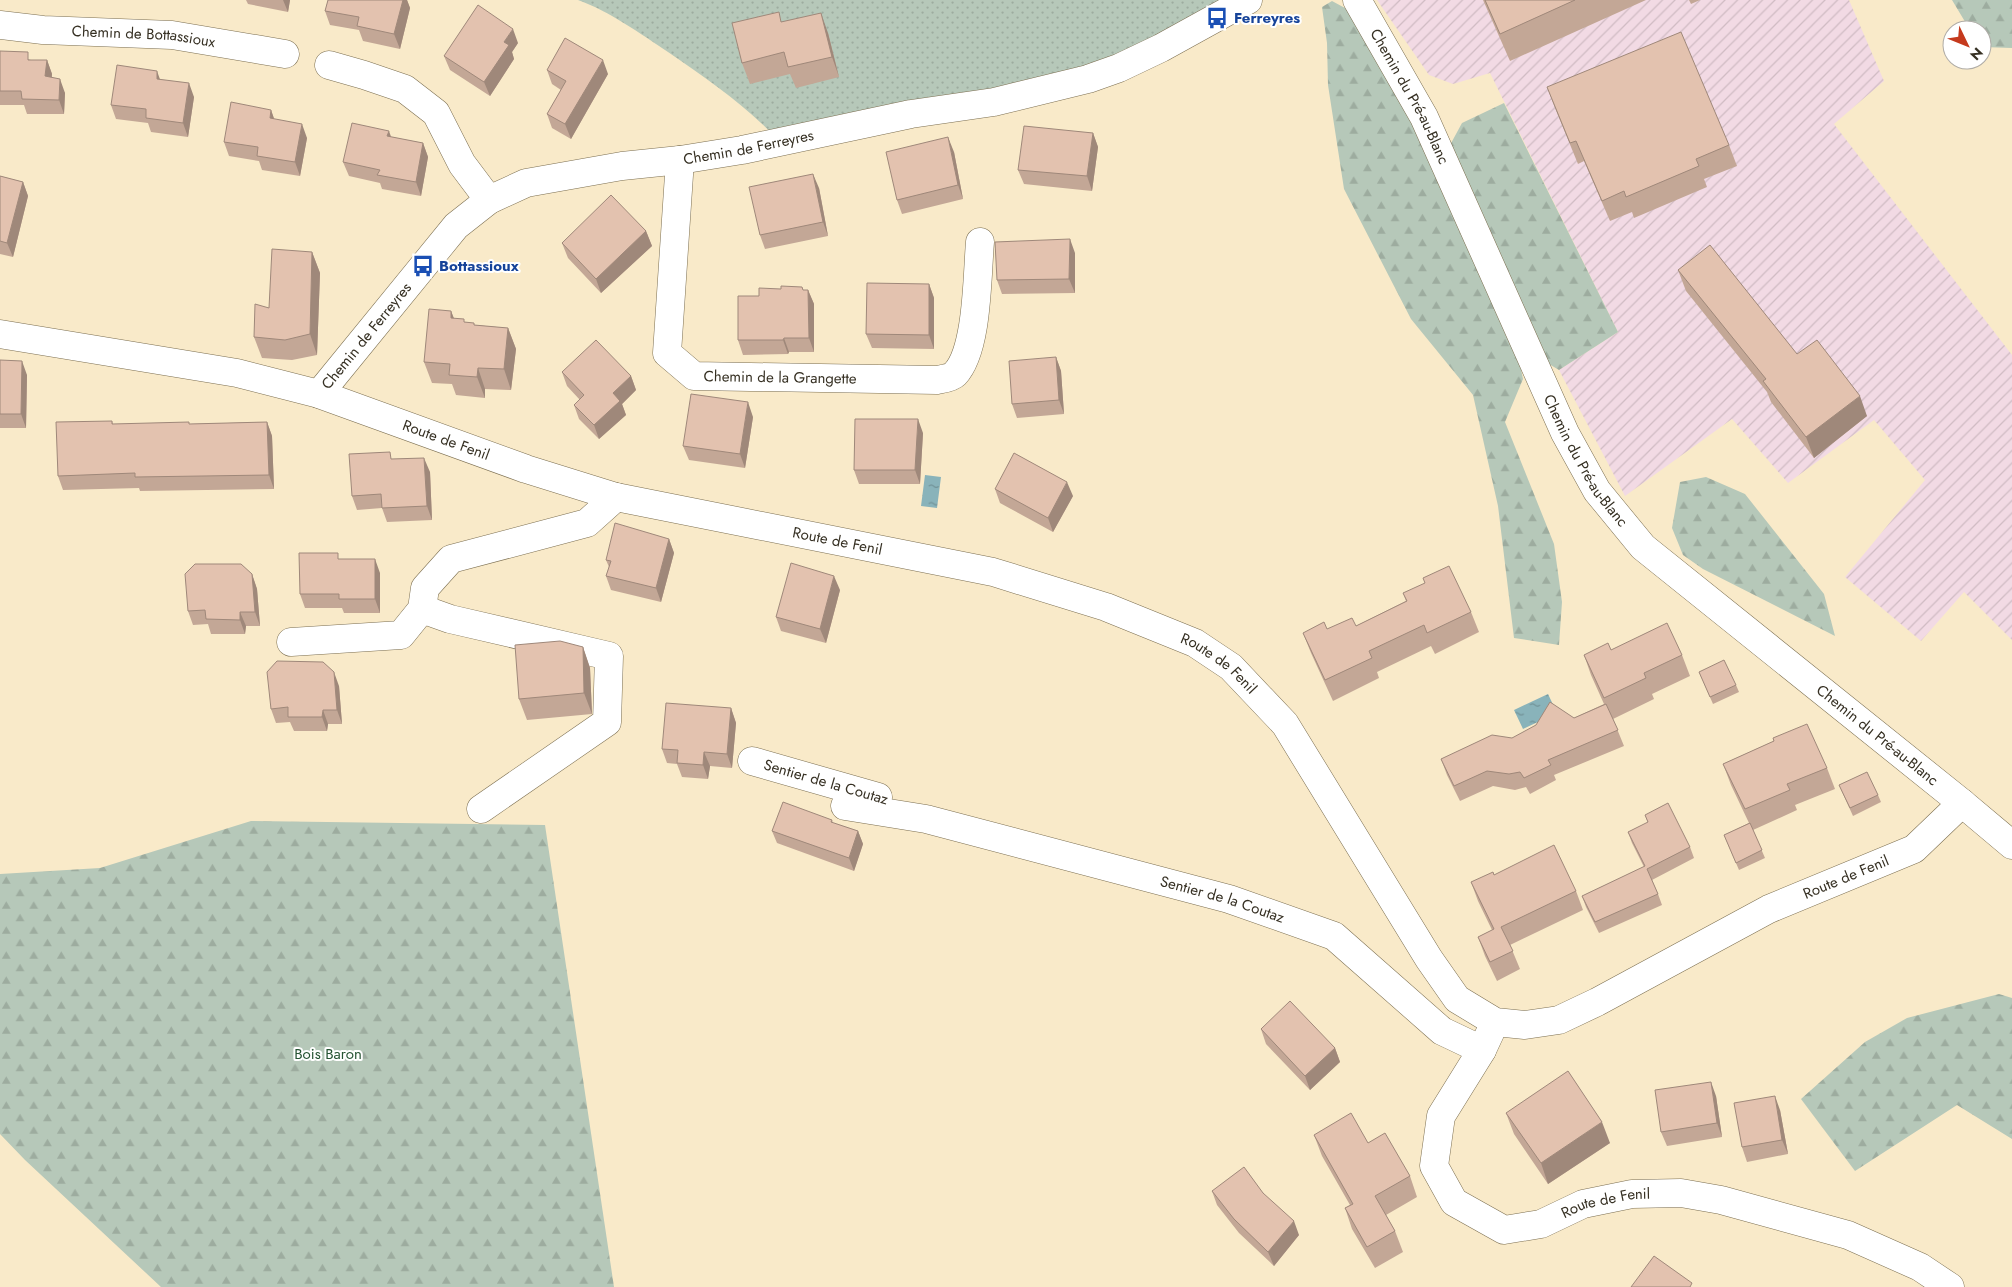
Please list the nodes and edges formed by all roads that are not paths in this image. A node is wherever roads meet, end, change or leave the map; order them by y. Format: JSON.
{"nodes":[{"id":1,"x":1248,"y":0,"type":"edge"},
{"id":2,"x":1358,"y":0,"type":"edge"},
{"id":3,"x":0,"y":25,"type":"edge"},
{"id":4,"x":285,"y":54,"type":"dead end"},
{"id":5,"x":328,"y":65,"type":"dead end"},
{"id":6,"x":680,"y":160,"type":"junction"},
{"id":7,"x":489,"y":200,"type":"junction"},
{"id":8,"x":980,"y":242,"type":"dead end"},
{"id":9,"x":0,"y":334,"type":"edge"},
{"id":10,"x":319,"y":394,"type":"junction"},
{"id":11,"x":616,"y":497,"type":"junction"},
{"id":12,"x":422,"y":609,"type":"junction"},
{"id":13,"x":291,"y":642,"type":"dead end"},
{"id":14,"x":752,"y":761,"type":"dead end"},
{"id":15,"x":1962,"y":803,"type":"junction"},
{"id":16,"x":845,"y":806,"type":"dead end"},
{"id":17,"x":481,"y":809,"type":"dead end"},
{"id":18,"x":926,"y":819,"type":"junction"},
{"id":19,"x":2012,"y":845,"type":"edge"},
{"id":20,"x":1495,"y":1022,"type":"junction"},
{"id":21,"x":1482,"y":1050,"type":"junction"},
{"id":22,"x":1950,"y":1287,"type":"edge"}],
"edges":[{"from":1,"to":6,"type":"street","name":"Chemin de Ferreyres"},
{"from":2,"to":15,"type":"street","name":"Chemin du Pré-au-Blanc"},
{"from":3,"to":4,"type":"street","name":"Chemin de Bottassioux"},
{"from":5,"to":7,"type":"street"},
{"from":6,"to":7,"type":"street","name":"Chemin de Ferreyres"},
{"from":6,"to":8,"type":"street","name":"Chemin de la Grangette"},
{"from":7,"to":10,"type":"street","name":"Chemin de Ferreyres"},
{"from":9,"to":10,"type":"street","name":"Route de Fenil"},
{"from":10,"to":11,"type":"street","name":"Route de Fenil"},
{"from":11,"to":12,"type":"street"},
{"from":11,"to":20,"type":"street","name":"Route de Fenil"},
{"from":12,"to":13,"type":"street"},
{"from":12,"to":17,"type":"street"},
{"from":14,"to":18,"type":"street","name":"Sentier de la Coutaz"},
{"from":15,"to":19,"type":"street"},
{"from":15,"to":20,"type":"street","name":"Route de Fenil"},
{"from":16,"to":18,"type":"street","name":"Sentier de la Coutaz"},
{"from":18,"to":21,"type":"street","name":"Sentier de la Coutaz"},
{"from":20,"to":21,"type":"street","name":"Route de Fenil"},
{"from":21,"to":22,"type":"street","name":"Route de Fenil"}]}
